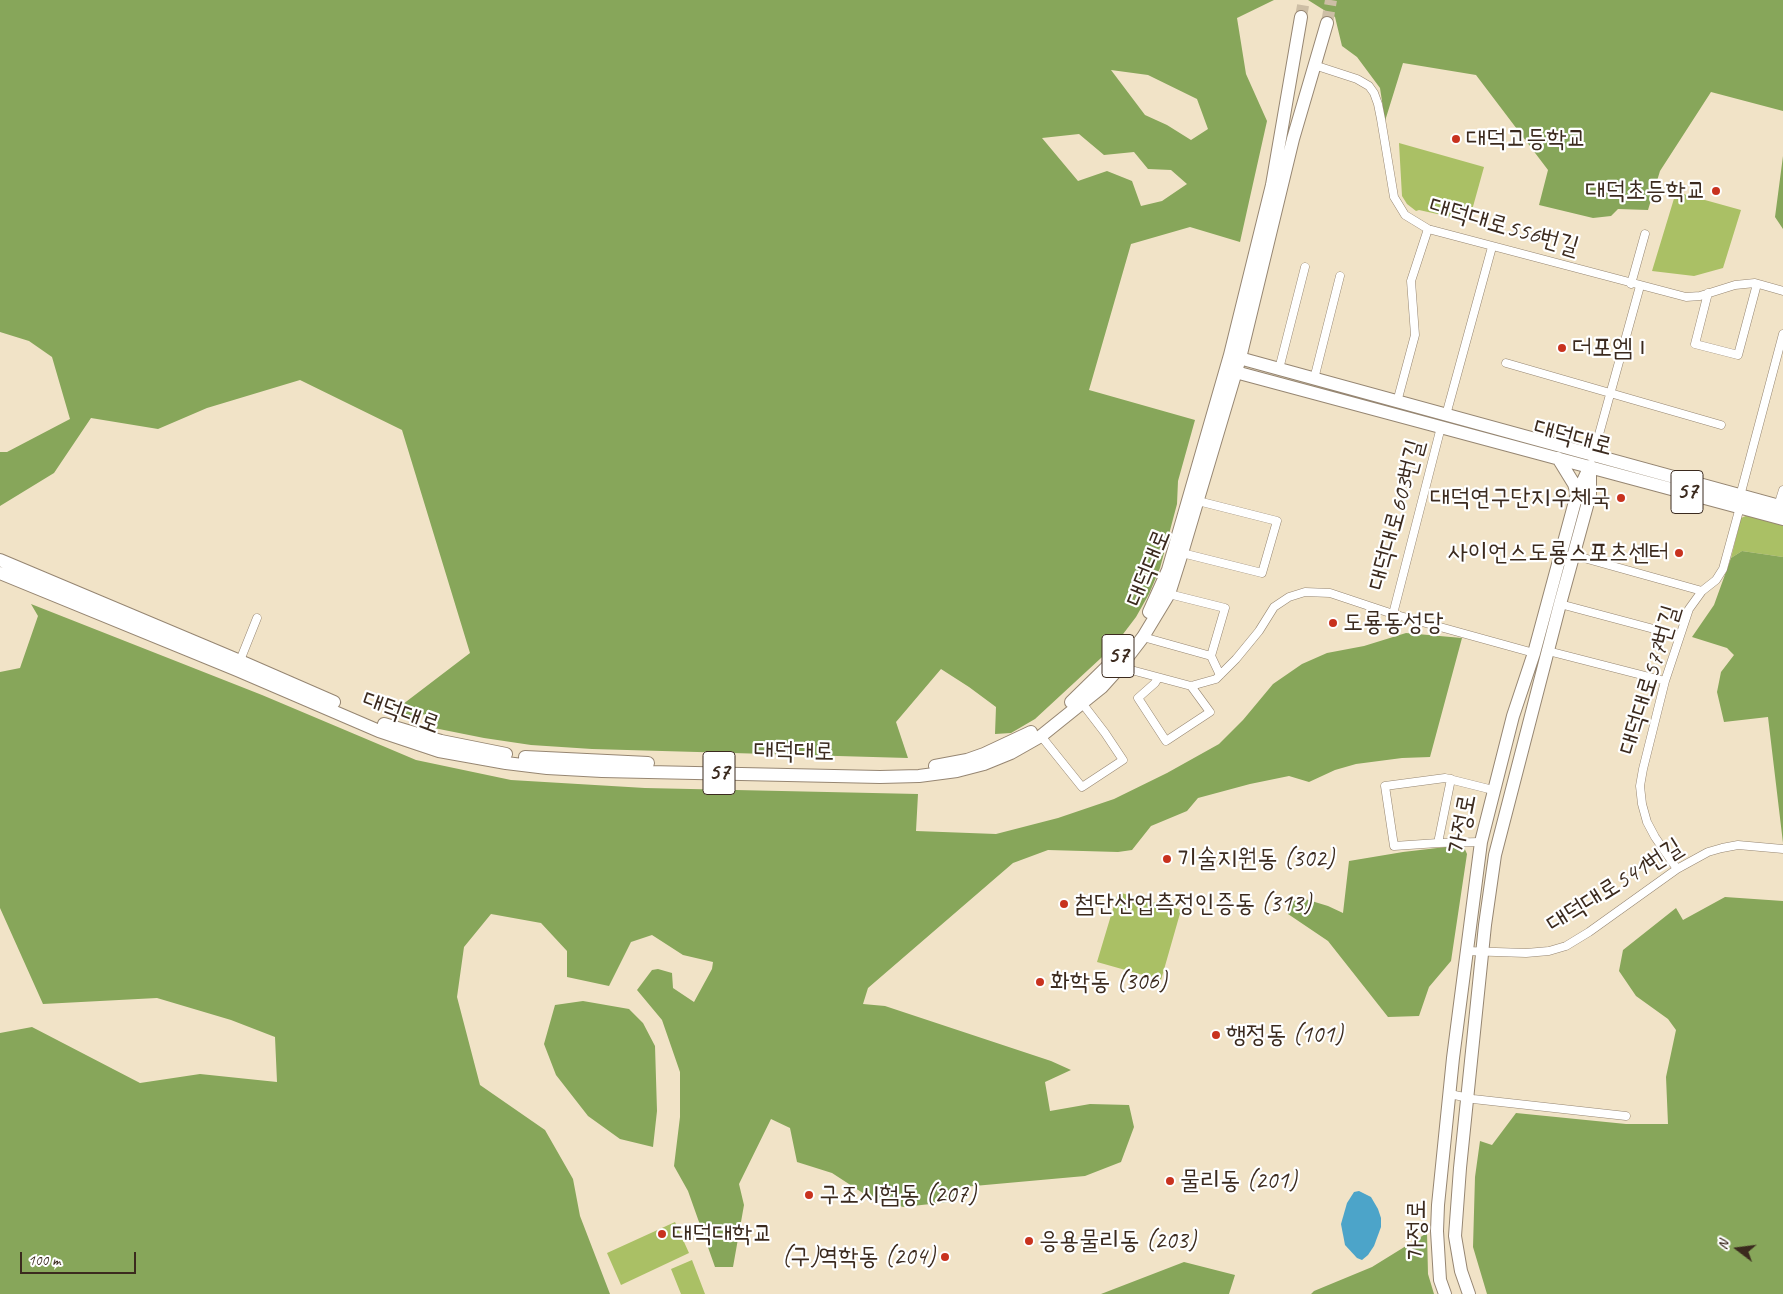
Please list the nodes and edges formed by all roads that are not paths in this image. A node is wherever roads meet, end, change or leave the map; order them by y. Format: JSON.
{"nodes":[{"id":1,"x":1301,"y":17,"type":"tunnel mouth"},
{"id":2,"x":1327,"y":23,"type":"tunnel mouth"},
{"id":3,"x":1314,"y":65,"type":"junction"},
{"id":4,"x":1428,"y":229,"type":"junction"},
{"id":5,"x":1645,"y":234,"type":"dead end"},
{"id":6,"x":1492,"y":247,"type":"junction"},
{"id":7,"x":1305,"y":267,"type":"dead end"},
{"id":8,"x":1340,"y":276,"type":"dead end"},
{"id":9,"x":1757,"y":284,"type":"junction"},
{"id":10,"x":1635,"y":285,"type":"junction"},
{"id":11,"x":1783,"y":291,"type":"edge"},
{"id":12,"x":1708,"y":293,"type":"junction"},
{"id":13,"x":1783,"y":334,"type":"edge"},
{"id":14,"x":1781,"y":350,"type":"edge"},
{"id":15,"x":1234,"y":357,"type":"junction"},
{"id":16,"x":1506,"y":363,"type":"dead end"},
{"id":17,"x":1279,"y":369,"type":"junction"},
{"id":18,"x":1231,"y":371,"type":"junction"},
{"id":19,"x":1314,"y":379,"type":"junction"},
{"id":20,"x":1611,"y":392,"type":"junction"},
{"id":21,"x":1397,"y":402,"type":"junction"},
{"id":22,"x":1444,"y":421,"type":"junction"},
{"id":23,"x":1720,"y":425,"type":"dead end"},
{"id":24,"x":1558,"y":458,"type":"junction"},
{"id":25,"x":1592,"y":461,"type":"junction"},
{"id":26,"x":1783,"y":490,"type":"edge"},
{"id":27,"x":1577,"y":494,"type":"junction"},
{"id":28,"x":1198,"y":501,"type":"junction"},
{"id":29,"x":1740,"y":501,"type":"junction"},
{"id":30,"x":1781,"y":507,"type":"edge"},
{"id":31,"x":1783,"y":519,"type":"edge"},
{"id":32,"x":1182,"y":553,"type":"junction"},
{"id":33,"x":1573,"y":555,"type":"junction"},
{"id":34,"x":0,"y":560,"type":"edge"},
{"id":35,"x":0,"y":573,"type":"edge"},
{"id":36,"x":1702,"y":591,"type":"junction"},
{"id":37,"x":1169,"y":594,"type":"junction"},
{"id":38,"x":1560,"y":604,"type":"junction"},
{"id":39,"x":1392,"y":614,"type":"junction"},
{"id":40,"x":257,"y":618,"type":"dead end"},
{"id":41,"x":1680,"y":636,"type":"junction"},
{"id":42,"x":1143,"y":637,"type":"junction"},
{"id":43,"x":1548,"y":651,"type":"junction"},
{"id":44,"x":1534,"y":654,"type":"junction"},
{"id":45,"x":1211,"y":656,"type":"junction"},
{"id":46,"x":238,"y":665,"type":"junction"},
{"id":47,"x":1120,"y":667,"type":"junction"},
{"id":48,"x":1220,"y":675,"type":"junction"},
{"id":49,"x":1158,"y":678,"type":"junction"},
{"id":50,"x":1665,"y":682,"type":"junction"},
{"id":51,"x":1191,"y":686,"type":"junction"},
{"id":52,"x":1082,"y":703,"type":"junction"},
{"id":53,"x":1041,"y":736,"type":"junction"},
{"id":54,"x":1451,"y":779,"type":"junction"},
{"id":55,"x":1493,"y":790,"type":"junction"},
{"id":56,"x":1480,"y":842,"type":"junction"},
{"id":57,"x":1438,"y":843,"type":"junction"},
{"id":58,"x":1783,"y":849,"type":"edge"},
{"id":59,"x":1677,"y":869,"type":"junction"},
{"id":60,"x":1466,"y":951,"type":"junction"},
{"id":61,"x":1483,"y":952,"type":"junction"},
{"id":62,"x":1450,"y":1094,"type":"junction"},
{"id":63,"x":1468,"y":1098,"type":"junction"},
{"id":64,"x":1626,"y":1116,"type":"dead end"},
{"id":65,"x":1445,"y":1294,"type":"edge"},
{"id":66,"x":1468,"y":1294,"type":"edge"}],
"edges":[{"from":1,"to":15,"type":"main road"},
{"from":2,"to":3,"type":"main road"},
{"from":3,"to":4,"type":"street","name":"대덕대로556번길"},
{"from":3,"to":15,"type":"main road"},
{"from":4,"to":6,"type":"street","name":"대덕대로556번길"},
{"from":4,"to":21,"type":"street"},
{"from":5,"to":10,"type":"street"},
{"from":6,"to":10,"type":"street","name":"대덕대로556번길"},
{"from":6,"to":22,"type":"street","name":"대덕대로603번길"},
{"from":7,"to":17,"type":"street"},
{"from":8,"to":19,"type":"street"},
{"from":9,"to":11,"type":"street","name":"대덕대로556번길"},
{"from":9,"to":12,"type":"street","name":"대덕대로556번길"},
{"from":9,"to":12,"type":"street"},
{"from":10,"to":12,"type":"street","name":"대덕대로556번길"},
{"from":10,"to":20,"type":"street"},
{"from":13,"to":14,"type":"street","name":"대덕대로577번길"},
{"from":14,"to":29,"type":"street","name":"대덕대로577번길"},
{"from":15,"to":17,"type":"main road","name":"대덕대로","number":"57"},
{"from":15,"to":18,"type":"main road","name":"대덕대로","number":"57"},
{"from":16,"to":20,"type":"street"},
{"from":17,"to":19,"type":"main road","name":"대덕대로","number":"57"},
{"from":18,"to":22,"type":"main road","name":"대덕대로","number":"57"},
{"from":18,"to":28,"type":"main road","name":"대덕대로","number":"57"},
{"from":18,"to":46,"type":"main road","name":"대덕대로","number":"57"},
{"from":19,"to":21,"type":"main road","name":"대덕대로","number":"57"},
{"from":20,"to":23,"type":"street"},
{"from":20,"to":25,"type":"street"},
{"from":21,"to":22,"type":"main road","name":"대덕대로","number":"57"},
{"from":22,"to":24,"type":"main road","name":"대덕대로","number":"57"},
{"from":22,"to":25,"type":"main road","name":"대덕대로","number":"57"},
{"from":22,"to":39,"type":"street","name":"대덕대로603번길"},
{"from":24,"to":25,"type":"main road","name":"대덕대로","number":"57"},
{"from":24,"to":27,"type":"main road"},
{"from":25,"to":27,"type":"main road","name":"가정로"},
{"from":25,"to":29,"type":"main road","name":"대덕대로","number":"57"},
{"from":25,"to":33,"type":"main road","name":"가정로"},
{"from":26,"to":30,"type":"street"},
{"from":27,"to":44,"type":"main road","name":"가정로"},
{"from":28,"to":32,"type":"main road","name":"대덕대로","number":"57"},
{"from":28,"to":32,"type":"street"},
{"from":29,"to":30,"type":"main road","name":"대덕대로","number":"57"},
{"from":29,"to":31,"type":"main road","name":"대덕대로","number":"57"},
{"from":29,"to":36,"type":"street","name":"대덕대로577번길"},
{"from":32,"to":37,"type":"main road","name":"대덕대로","number":"57"},
{"from":33,"to":36,"type":"street"},
{"from":33,"to":38,"type":"main road","name":"가정로"},
{"from":34,"to":46,"type":"main road","name":"대덕대로","number":"57"},
{"from":35,"to":46,"type":"main road","name":"대덕대로","number":"57"},
{"from":36,"to":41,"type":"street","name":"대덕대로577번길"},
{"from":37,"to":42,"type":"main road","name":"대덕대로","number":"57"},
{"from":37,"to":45,"type":"street"},
{"from":38,"to":41,"type":"street"},
{"from":38,"to":43,"type":"main road","name":"가정로"},
{"from":39,"to":44,"type":"street"},
{"from":39,"to":48,"type":"street"},
{"from":40,"to":46,"type":"street"},
{"from":41,"to":50,"type":"street","name":"대덕대로577번길"},
{"from":42,"to":45,"type":"street"},
{"from":42,"to":47,"type":"main road","name":"대덕대로","number":"57"},
{"from":43,"to":50,"type":"street"},
{"from":43,"to":61,"type":"main road","name":"가정로"},
{"from":44,"to":55,"type":"main road","name":"가정로"},
{"from":45,"to":48,"type":"street"},
{"from":46,"to":53,"type":"main road","name":"대덕대로","number":"57"},
{"from":47,"to":49,"type":"street"},
{"from":47,"to":52,"type":"main road","name":"대덕대로","number":"57"},
{"from":48,"to":51,"type":"street"},
{"from":49,"to":51,"type":"street"},
{"from":49,"to":51,"type":"street"},
{"from":50,"to":59,"type":"street","name":"대덕대로577번길"},
{"from":52,"to":53,"type":"main road","name":"대덕대로","number":"57"},
{"from":52,"to":53,"type":"street"},
{"from":54,"to":55,"type":"street"},
{"from":54,"to":57,"type":"street"},
{"from":54,"to":57,"type":"street"},
{"from":55,"to":56,"type":"main road","name":"가정로"},
{"from":56,"to":57,"type":"street"},
{"from":56,"to":60,"type":"main road","name":"가정로"},
{"from":58,"to":59,"type":"street","name":"대덕대로541번길"},
{"from":59,"to":61,"type":"street","name":"대덕대로541번길"},
{"from":60,"to":61,"type":"street","name":"대덕대로541번길"},
{"from":60,"to":62,"type":"main road","name":"가정로"},
{"from":61,"to":63,"type":"main road","name":"가정로"},
{"from":62,"to":63,"type":"street"},
{"from":62,"to":65,"type":"main road","name":"가정로"},
{"from":63,"to":64,"type":"street"},
{"from":63,"to":66,"type":"main road","name":"가정로"}]}
